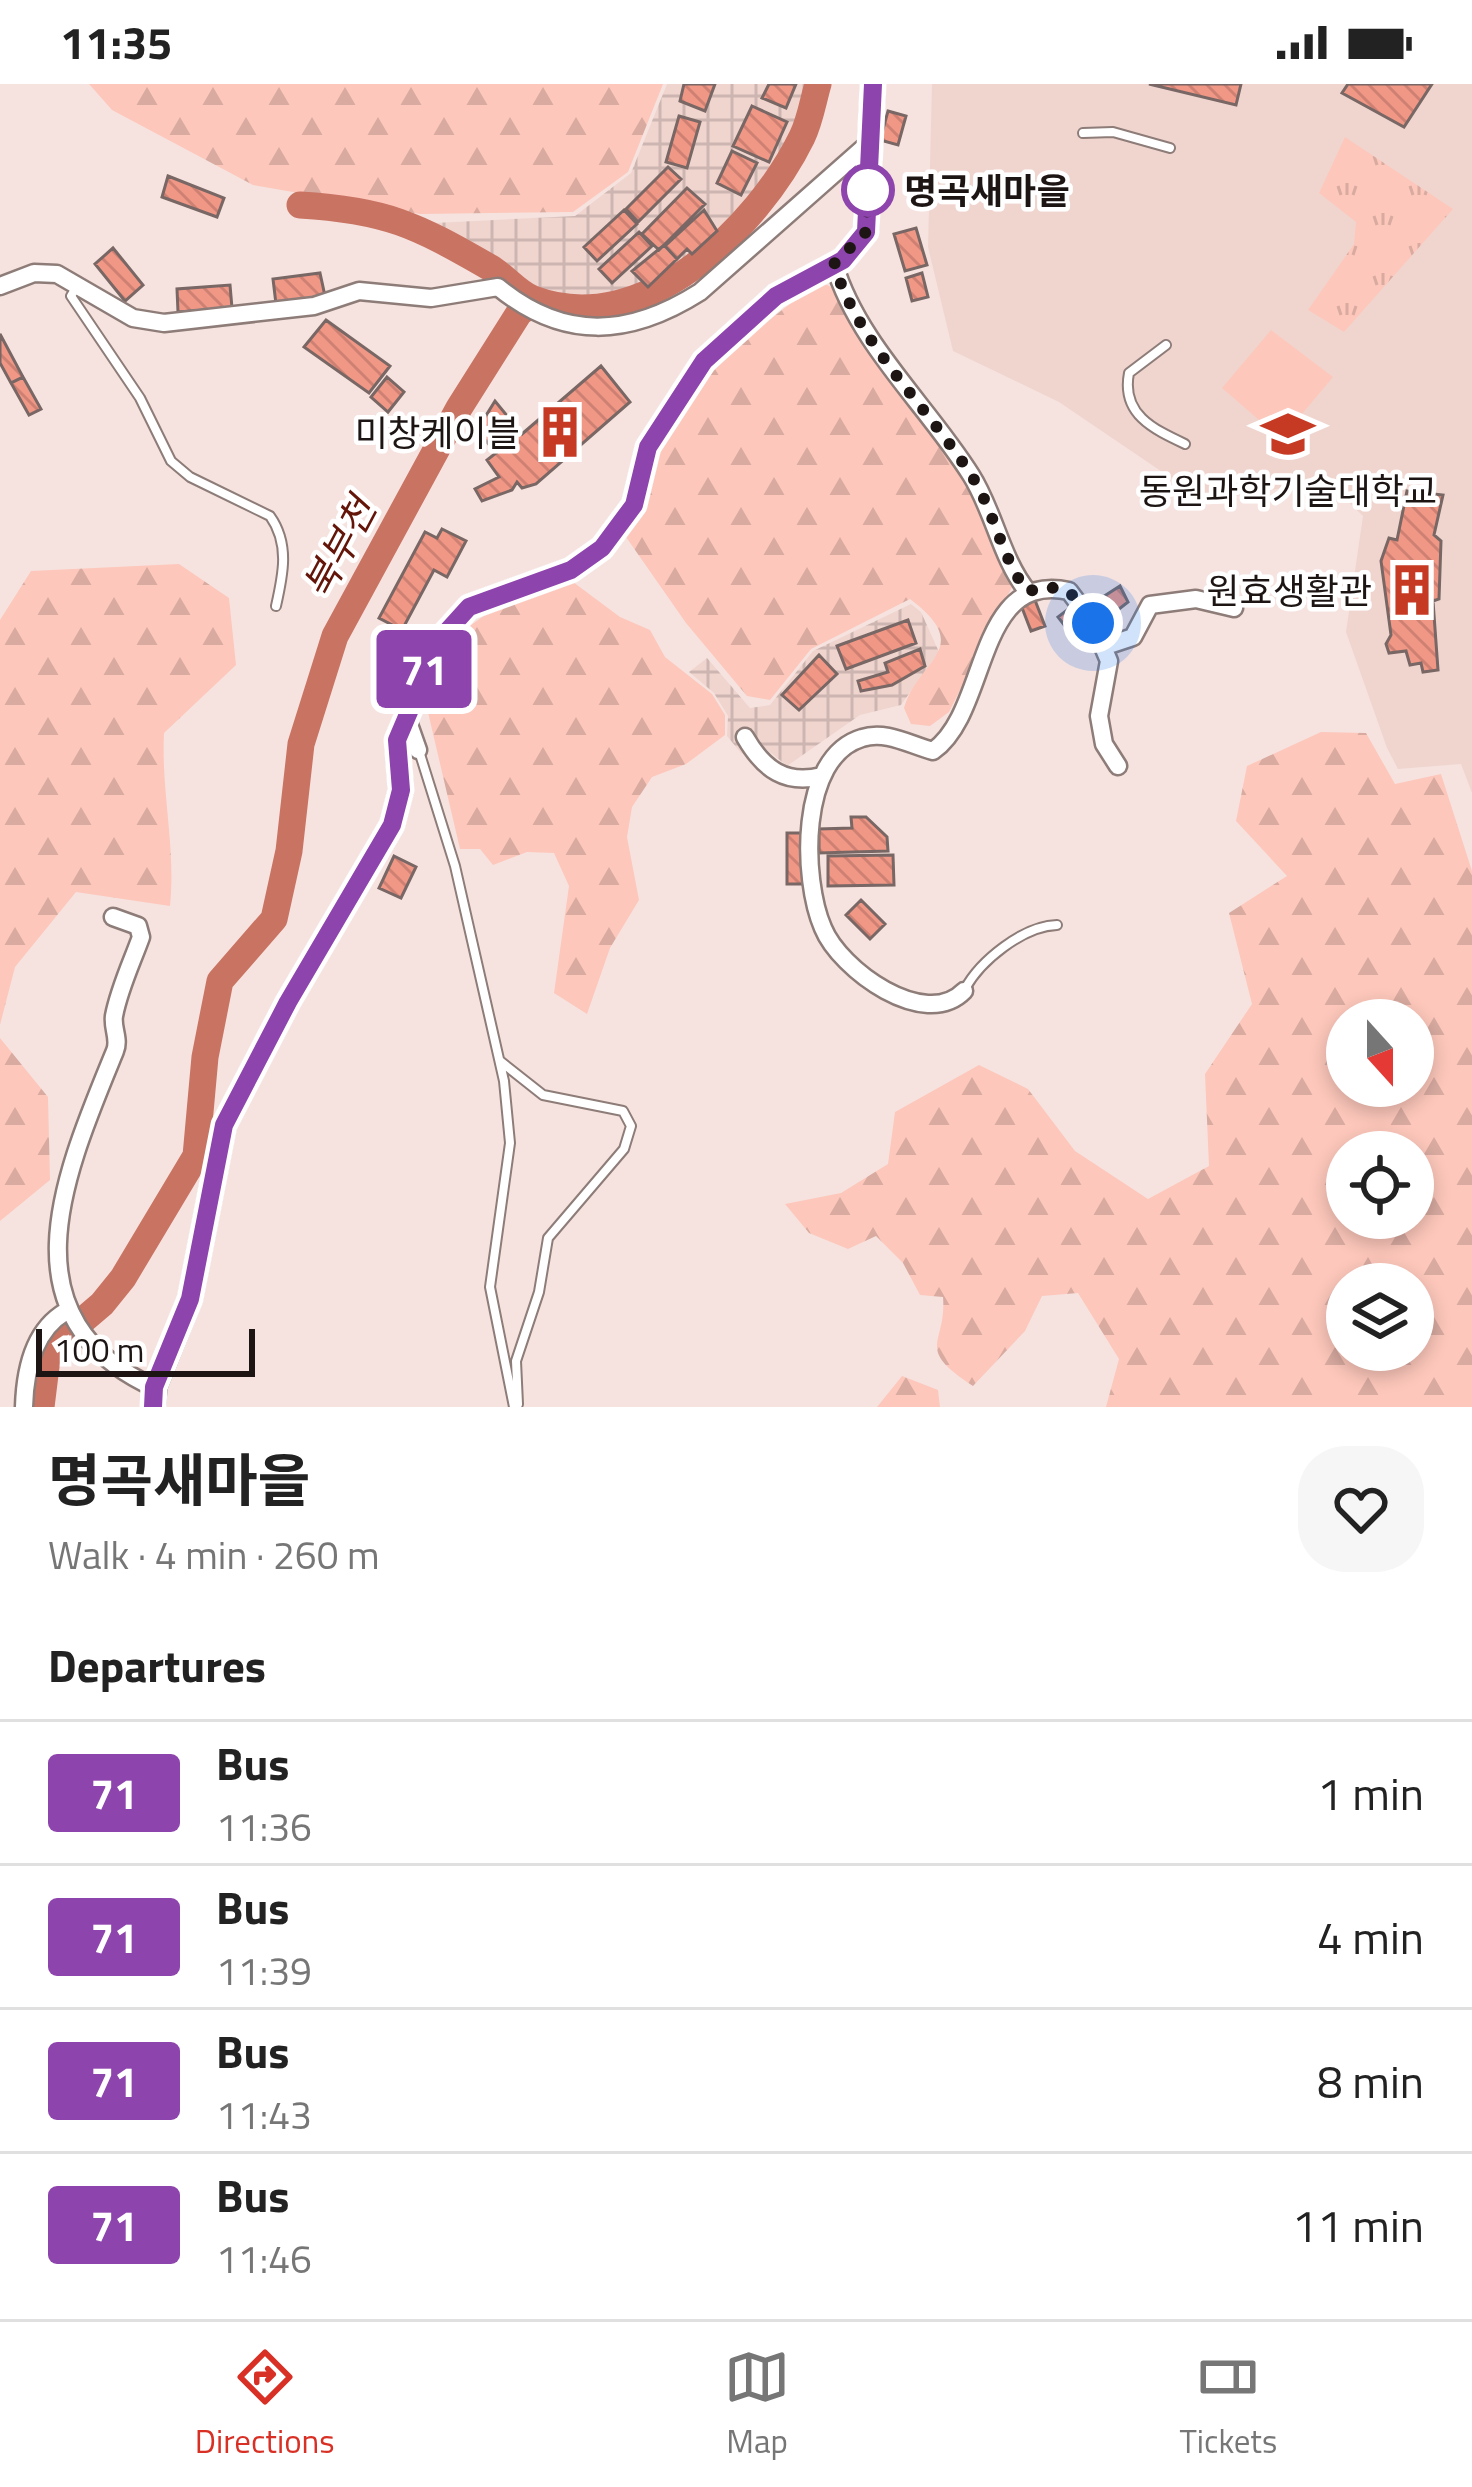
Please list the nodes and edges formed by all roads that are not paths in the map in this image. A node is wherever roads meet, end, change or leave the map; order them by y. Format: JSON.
{"nodes":[{"id":1,"x":873,"y":84,"type":"edge"},
{"id":2,"x":1083,"y":133,"type":"dead end"},
{"id":3,"x":870,"y":142,"type":"junction"},
{"id":4,"x":1170,"y":148,"type":"dead end"},
{"id":5,"x":834,"y":264,"type":"junction"},
{"id":6,"x":77,"y":285,"type":"junction"},
{"id":7,"x":0,"y":286,"type":"edge"},
{"id":8,"x":1166,"y":346,"type":"dead end"},
{"id":9,"x":1185,"y":444,"type":"dead end"},
{"id":10,"x":1028,"y":592,"type":"junction"},
{"id":11,"x":276,"y":606,"type":"dead end"},
{"id":12,"x":1234,"y":608,"type":"dead end"},
{"id":13,"x":1102,"y":647,"type":"junction"},
{"id":14,"x":405,"y":716,"type":"junction"},
{"id":15,"x":745,"y":737,"type":"dead end"},
{"id":16,"x":418,"y":750,"type":"joint"},
{"id":17,"x":1118,"y":766,"type":"dead end"},
{"id":18,"x":822,"y":776,"type":"junction"},
{"id":19,"x":113,"y":917,"type":"dead end"},
{"id":20,"x":1057,"y":925,"type":"dead end"},
{"id":21,"x":964,"y":991,"type":"joint"},
{"id":22,"x":500,"y":1060,"type":"junction"},
{"id":23,"x":65,"y":1312,"type":"junction"},
{"id":24,"x":154,"y":1397,"type":"edge"},
{"id":25,"x":24,"y":1407,"type":"edge"},
{"id":26,"x":517,"y":1407,"type":"edge"}],
"edges":[{"from":1,"to":3,"type":"main road"},
{"from":2,"to":4,"type":"lane"},
{"from":3,"to":5,"type":"main road"},
{"from":3,"to":6,"type":"street"},
{"from":5,"to":10,"type":"street"},
{"from":5,"to":14,"type":"main road"},
{"from":6,"to":7,"type":"street"},
{"from":6,"to":11,"type":"lane"},
{"from":8,"to":9,"type":"lane"},
{"from":10,"to":13,"type":"street"},
{"from":10,"to":18,"type":"street"},
{"from":12,"to":13,"type":"street"},
{"from":13,"to":17,"type":"street"},
{"from":14,"to":16,"type":"street"},
{"from":14,"to":24,"type":"main road"},
{"from":15,"to":18,"type":"street"},
{"from":16,"to":22,"type":"lane"},
{"from":18,"to":21,"type":"street"},
{"from":19,"to":23,"type":"street"},
{"from":20,"to":21,"type":"lane"},
{"from":22,"to":26,"type":"lane"},
{"from":22,"to":26,"type":"lane"},
{"from":23,"to":24,"type":"street"},
{"from":23,"to":25,"type":"street"}]}
